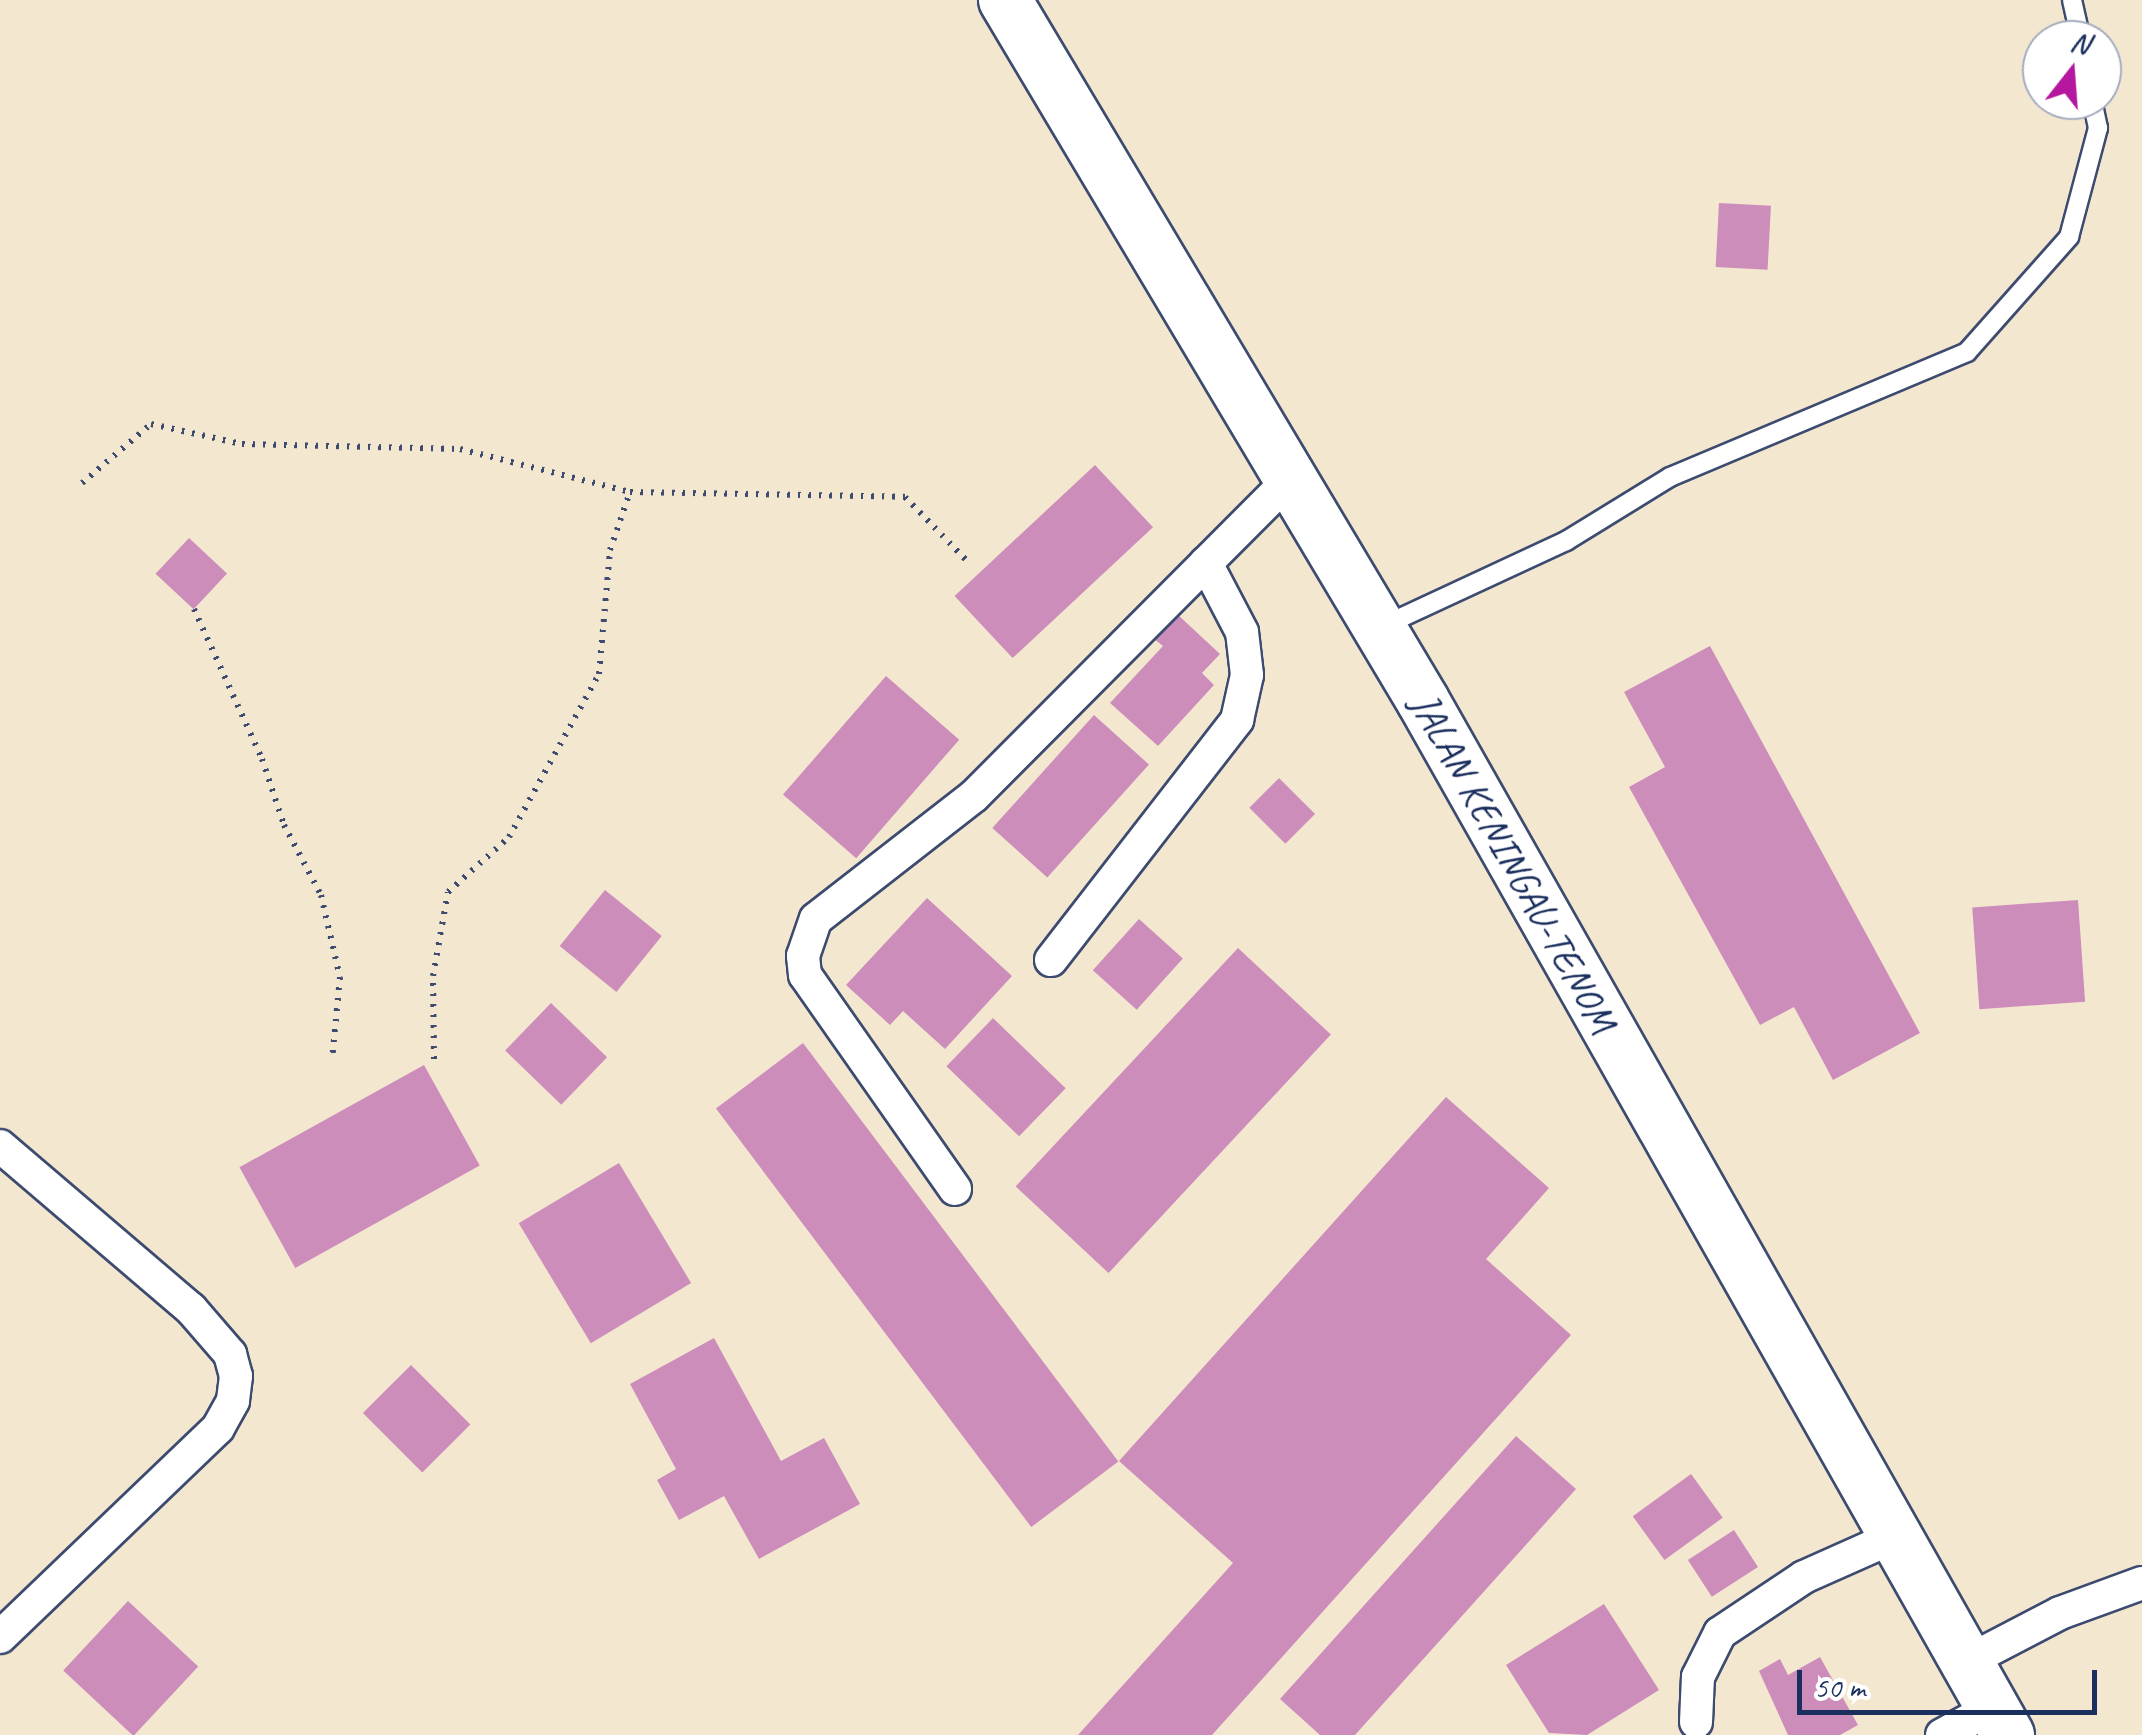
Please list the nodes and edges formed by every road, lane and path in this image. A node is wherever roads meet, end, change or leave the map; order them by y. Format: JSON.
{"nodes":[{"id":1,"x":1005,"y":0,"type":"edge"},
{"id":2,"x":2096,"y":120,"type":"edge"},
{"id":3,"x":1290,"y":479,"type":"junction"},
{"id":4,"x":82,"y":484,"type":"dead end"},
{"id":5,"x":630,"y":492,"type":"junction"},
{"id":6,"x":966,"y":560,"type":"dead end"},
{"id":7,"x":1206,"y":564,"type":"junction"},
{"id":8,"x":194,"y":609,"type":"dead end"},
{"id":9,"x":1380,"y":628,"type":"junction"},
{"id":10,"x":1051,"y":960,"type":"dead end"},
{"id":11,"x":434,"y":1059,"type":"dead end"},
{"id":12,"x":332,"y":1060,"type":"dead end"},
{"id":13,"x":0,"y":1146,"type":"edge"},
{"id":14,"x":955,"y":1190,"type":"dead end"},
{"id":15,"x":1896,"y":1536,"type":"junction"},
{"id":16,"x":2142,"y":1583,"type":"edge"},
{"id":17,"x":0,"y":1637,"type":"edge"},
{"id":18,"x":1966,"y":1662,"type":"junction"},
{"id":19,"x":2000,"y":1721,"type":"edge"},
{"id":20,"x":1696,"y":1722,"type":"dead end"},
{"id":21,"x":1942,"y":1735,"type":"edge"}],
"edges":[{"from":1,"to":3,"type":"main road","name":"JALAN KENINGAU-TENOM"},
{"from":2,"to":9,"type":"lane"},
{"from":3,"to":7,"type":"street"},
{"from":3,"to":9,"type":"main road","name":"JALAN KENINGAU-TENOM"},
{"from":4,"to":5,"type":"path"},
{"from":5,"to":6,"type":"path"},
{"from":5,"to":11,"type":"path"},
{"from":7,"to":10,"type":"street"},
{"from":7,"to":14,"type":"street"},
{"from":8,"to":12,"type":"path"},
{"from":9,"to":15,"type":"main road","name":"JALAN KENINGAU-TENOM"},
{"from":13,"to":17,"type":"street"},
{"from":15,"to":18,"type":"main road","name":"JALAN KENINGAU-TENOM"},
{"from":15,"to":20,"type":"street"},
{"from":16,"to":18,"type":"street"},
{"from":18,"to":19,"type":"main road","name":"JALAN KENINGAU-TENOM"},
{"from":19,"to":21,"type":"street"}]}
